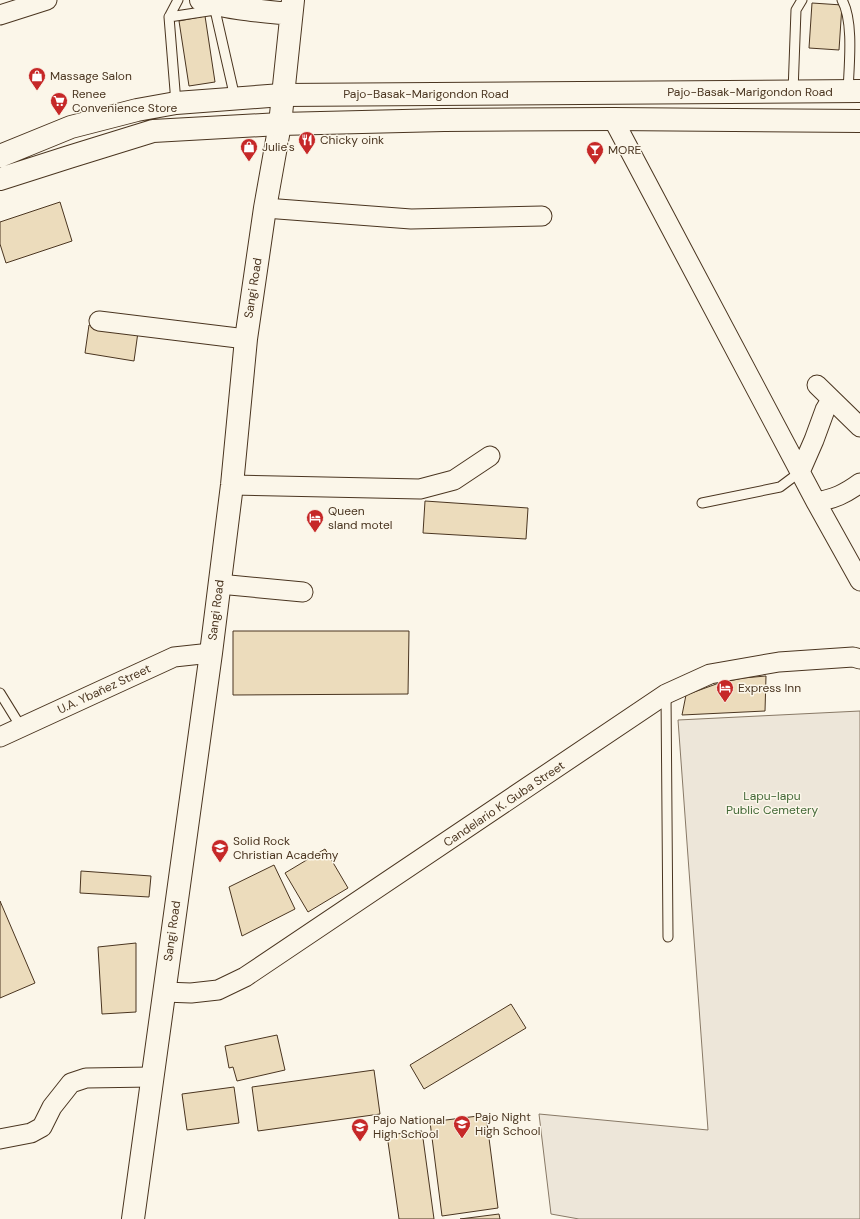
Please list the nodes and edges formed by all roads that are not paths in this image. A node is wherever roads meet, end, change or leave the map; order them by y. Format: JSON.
{"nodes":[{"id":1,"x":47,"y":0,"type":"edge"},
{"id":2,"x":178,"y":0,"type":"edge"},
{"id":3,"x":802,"y":0,"type":"edge"},
{"id":4,"x":842,"y":0,"type":"edge"},
{"id":5,"x":209,"y":5,"type":"edge"},
{"id":6,"x":292,"y":7,"type":"edge"},
{"id":7,"x":0,"y":15,"type":"edge"},
{"id":8,"x":169,"y":17,"type":"junction"},
{"id":9,"x":854,"y":91,"type":"edge"},
{"id":10,"x":793,"y":92,"type":"junction"},
{"id":11,"x":282,"y":95,"type":"junction"},
{"id":12,"x":236,"y":98,"type":"junction"},
{"id":13,"x":176,"y":103,"type":"junction"},
{"id":14,"x":613,"y":119,"type":"junction"},
{"id":15,"x":860,"y":121,"type":"edge"},
{"id":16,"x":280,"y":124,"type":"junction"},
{"id":17,"x":0,"y":156,"type":"edge"},
{"id":18,"x":0,"y":179,"type":"edge"},
{"id":19,"x":266,"y":208,"type":"junction"},
{"id":20,"x":542,"y":216,"type":"dead end"},
{"id":21,"x":99,"y":321,"type":"dead end"},
{"id":22,"x":246,"y":338,"type":"junction"},
{"id":23,"x":817,"y":385,"type":"dead end"},
{"id":24,"x":831,"y":400,"type":"junction"},
{"id":25,"x":860,"y":427,"type":"edge"},
{"id":26,"x":490,"y":456,"type":"dead end"},
{"id":27,"x":800,"y":472,"type":"junction"},
{"id":28,"x":860,"y":483,"type":"edge"},
{"id":29,"x":232,"y":485,"type":"junction"},
{"id":30,"x":816,"y":502,"type":"junction"},
{"id":31,"x":702,"y":503,"type":"dead end"},
{"id":32,"x":860,"y":581,"type":"edge"},
{"id":33,"x":219,"y":584,"type":"junction"},
{"id":34,"x":303,"y":592,"type":"dead end"},
{"id":35,"x":211,"y":653,"type":"junction"},
{"id":36,"x":858,"y":655,"type":"edge"},
{"id":37,"x":0,"y":693,"type":"edge"},
{"id":38,"x":666,"y":694,"type":"junction"},
{"id":39,"x":21,"y":727,"type":"junction"},
{"id":40,"x":0,"y":737,"type":"edge"},
{"id":41,"x":668,"y":937,"type":"dead end"},
{"id":42,"x":164,"y":992,"type":"junction"},
{"id":43,"x":152,"y":1077,"type":"junction"},
{"id":44,"x":0,"y":1139,"type":"edge"},
{"id":45,"x":133,"y":1219,"type":"edge"}],
"edges":[{"from":1,"to":7,"type":"street"},
{"from":2,"to":8,"type":"lane"},
{"from":3,"to":10,"type":"lane"},
{"from":4,"to":9,"type":"lane"},
{"from":5,"to":6,"type":"main road"},
{"from":5,"to":8,"type":"lane"},
{"from":5,"to":12,"type":"lane"},
{"from":6,"to":11,"type":"main road","name":"Sangi Road"},
{"from":8,"to":13,"type":"lane"},
{"from":9,"to":10,"type":"main road","name":"Pajo-Basak-Marigondon Road"},
{"from":10,"to":11,"type":"main road","name":"Pajo-Basak-Marigondon Road"},
{"from":11,"to":12,"type":"main road","name":"Pajo-Basak-Marigondon Road"},
{"from":11,"to":16,"type":"main road","name":"Sangi Road"},
{"from":12,"to":13,"type":"main road","name":"Pajo-Basak-Marigondon Road"},
{"from":13,"to":17,"type":"main road","name":"Pajo-Basak-Marigondon Road"},
{"from":14,"to":15,"type":"main road"},
{"from":14,"to":16,"type":"main road"},
{"from":14,"to":27,"type":"street"},
{"from":16,"to":18,"type":"main road"},
{"from":16,"to":19,"type":"main road","name":"Sangi Road"},
{"from":19,"to":20,"type":"street"},
{"from":19,"to":22,"type":"main road","name":"Sangi Road"},
{"from":21,"to":22,"type":"street"},
{"from":22,"to":29,"type":"main road","name":"Sangi Road"},
{"from":23,"to":24,"type":"street"},
{"from":24,"to":25,"type":"street"},
{"from":24,"to":27,"type":"street"},
{"from":26,"to":29,"type":"street"},
{"from":27,"to":30,"type":"street"},
{"from":27,"to":31,"type":"lane"},
{"from":28,"to":30,"type":"street"},
{"from":29,"to":33,"type":"main road","name":"Sangi Road"},
{"from":30,"to":32,"type":"street"},
{"from":33,"to":34,"type":"street"},
{"from":33,"to":35,"type":"main road","name":"Sangi Road"},
{"from":35,"to":39,"type":"street","name":"U.A. Ybañez Street"},
{"from":35,"to":42,"type":"main road","name":"Sangi Road"},
{"from":36,"to":38,"type":"street","name":"Candelario K. Guba Street"},
{"from":37,"to":39,"type":"lane"},
{"from":38,"to":41,"type":"lane"},
{"from":38,"to":42,"type":"street","name":"Candelario K. Guba Street"},
{"from":39,"to":40,"type":"street","name":"U.A. Ybañez Street"},
{"from":42,"to":43,"type":"main road","name":"Sangi Road"},
{"from":43,"to":44,"type":"street"},
{"from":43,"to":45,"type":"main road","name":"Sangi Road"}]}
